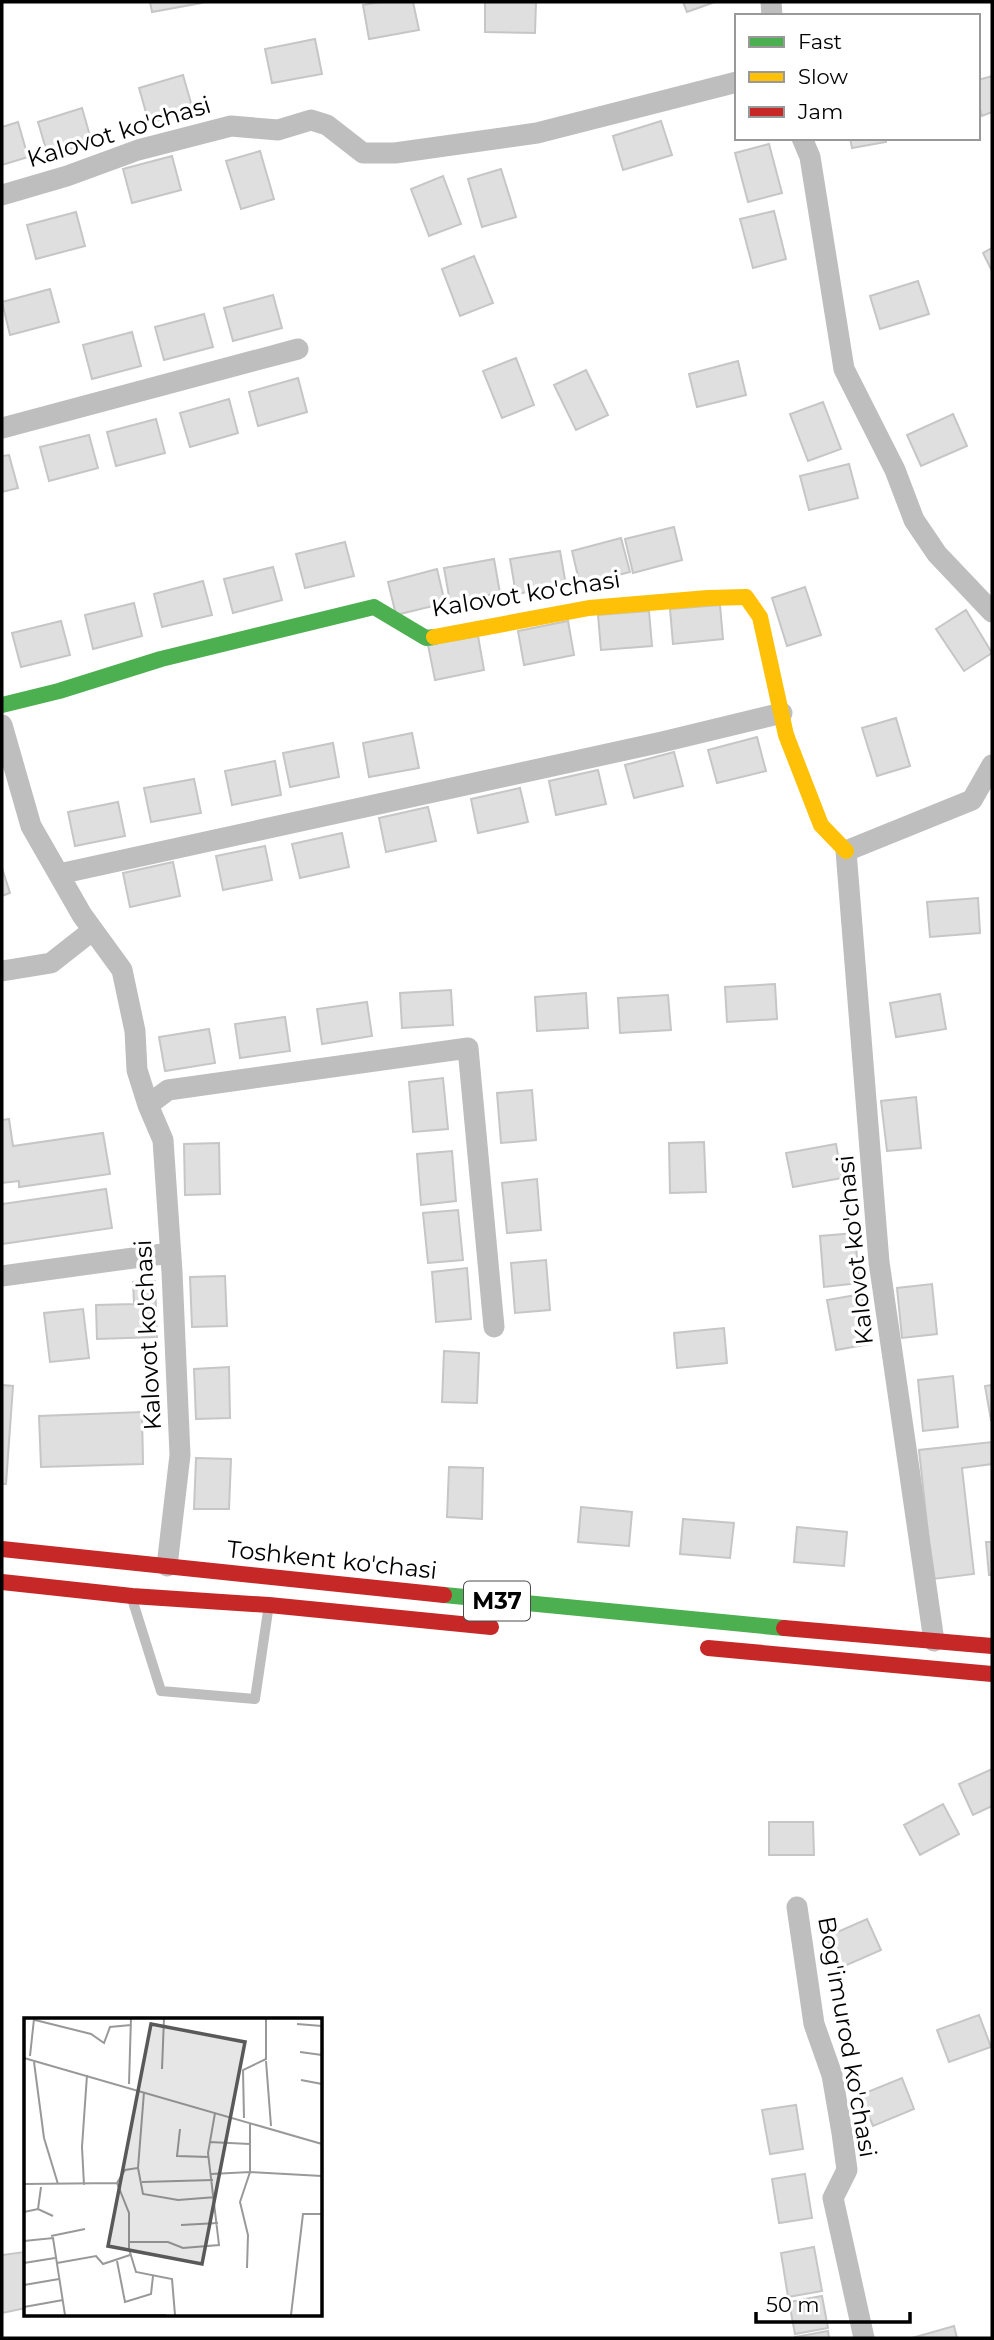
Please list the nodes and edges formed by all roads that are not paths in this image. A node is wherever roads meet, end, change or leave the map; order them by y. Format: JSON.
{"nodes":[{"id":1,"x":735,"y":83,"type":"edge"},
{"id":2,"x":803,"y":140,"type":"edge"},
{"id":3,"x":2,"y":195,"type":"edge"},
{"id":4,"x":298,"y":349,"type":"dead end"},
{"id":5,"x":2,"y":428,"type":"edge"},
{"id":6,"x":992,"y":612,"type":"edge"},
{"id":7,"x":2,"y":705,"type":"edge"},
{"id":8,"x":782,"y":713,"type":"junction"},
{"id":9,"x":2,"y":725,"type":"edge"},
{"id":10,"x":992,"y":765,"type":"edge"},
{"id":11,"x":846,"y":851,"type":"junction"},
{"id":12,"x":59,"y":874,"type":"junction"},
{"id":13,"x":93,"y":930,"type":"junction"},
{"id":14,"x":2,"y":971,"type":"edge"},
{"id":15,"x":148,"y":1105,"type":"junction"},
{"id":16,"x":170,"y":1253,"type":"junction"},
{"id":17,"x":2,"y":1276,"type":"edge"},
{"id":18,"x":494,"y":1327,"type":"dead end"},
{"id":19,"x":2,"y":1549,"type":"edge"},
{"id":20,"x":167,"y":1566,"type":"junction"},
{"id":21,"x":2,"y":1582,"type":"edge"},
{"id":22,"x":132,"y":1596,"type":"junction"},
{"id":23,"x":269,"y":1605,"type":"junction"},
{"id":24,"x":506,"y":1628,"type":"dead end"},
{"id":25,"x":934,"y":1642,"type":"junction"},
{"id":26,"x":687,"y":1646,"type":"dead end"},
{"id":27,"x":992,"y":1646,"type":"edge"},
{"id":28,"x":992,"y":1674,"type":"edge"},
{"id":29,"x":797,"y":1907,"type":"dead end"},
{"id":30,"x":864,"y":2338,"type":"edge"}],
"edges":[{"from":1,"to":3,"type":"street","name":"Kalovot ko'chasi"},
{"from":2,"to":6,"type":"street"},
{"from":4,"to":5,"type":"street"},
{"from":7,"to":8,"type":"main road","name":"Kalovot ko'chasi"},
{"from":8,"to":11,"type":"main road","name":"Kalovot ko'chasi"},
{"from":8,"to":12,"type":"street"},
{"from":9,"to":12,"type":"street","name":"Kalovot ko'chasi"},
{"from":10,"to":11,"type":"street"},
{"from":11,"to":25,"type":"street","name":"Kalovot ko'chasi"},
{"from":12,"to":13,"type":"street","name":"Kalovot ko'chasi"},
{"from":13,"to":14,"type":"street"},
{"from":13,"to":15,"type":"street","name":"Kalovot ko'chasi"},
{"from":15,"to":16,"type":"street","name":"Kalovot ko'chasi"},
{"from":15,"to":18,"type":"street"},
{"from":16,"to":17,"type":"street"},
{"from":16,"to":20,"type":"street","name":"Kalovot ko'chasi"},
{"from":19,"to":20,"type":"main road","name":"Toshkent ko'chasi","number":"M37"},
{"from":20,"to":25,"type":"main road","name":"Toshkent ko'chasi","number":"M37"},
{"from":21,"to":22,"type":"main road","name":"Toshkent ko'chasi","number":"M37"},
{"from":22,"to":23,"type":"main road","name":"Toshkent ko'chasi","number":"M37"},
{"from":22,"to":23,"type":"lane"},
{"from":23,"to":24,"type":"main road","name":"Toshkent ko'chasi","number":"M37"},
{"from":25,"to":27,"type":"main road","name":"Toshkent ko'chasi","number":"M37"},
{"from":26,"to":28,"type":"main road"},
{"from":29,"to":30,"type":"street","name":"Bog'imurod ko'chasi"}]}
